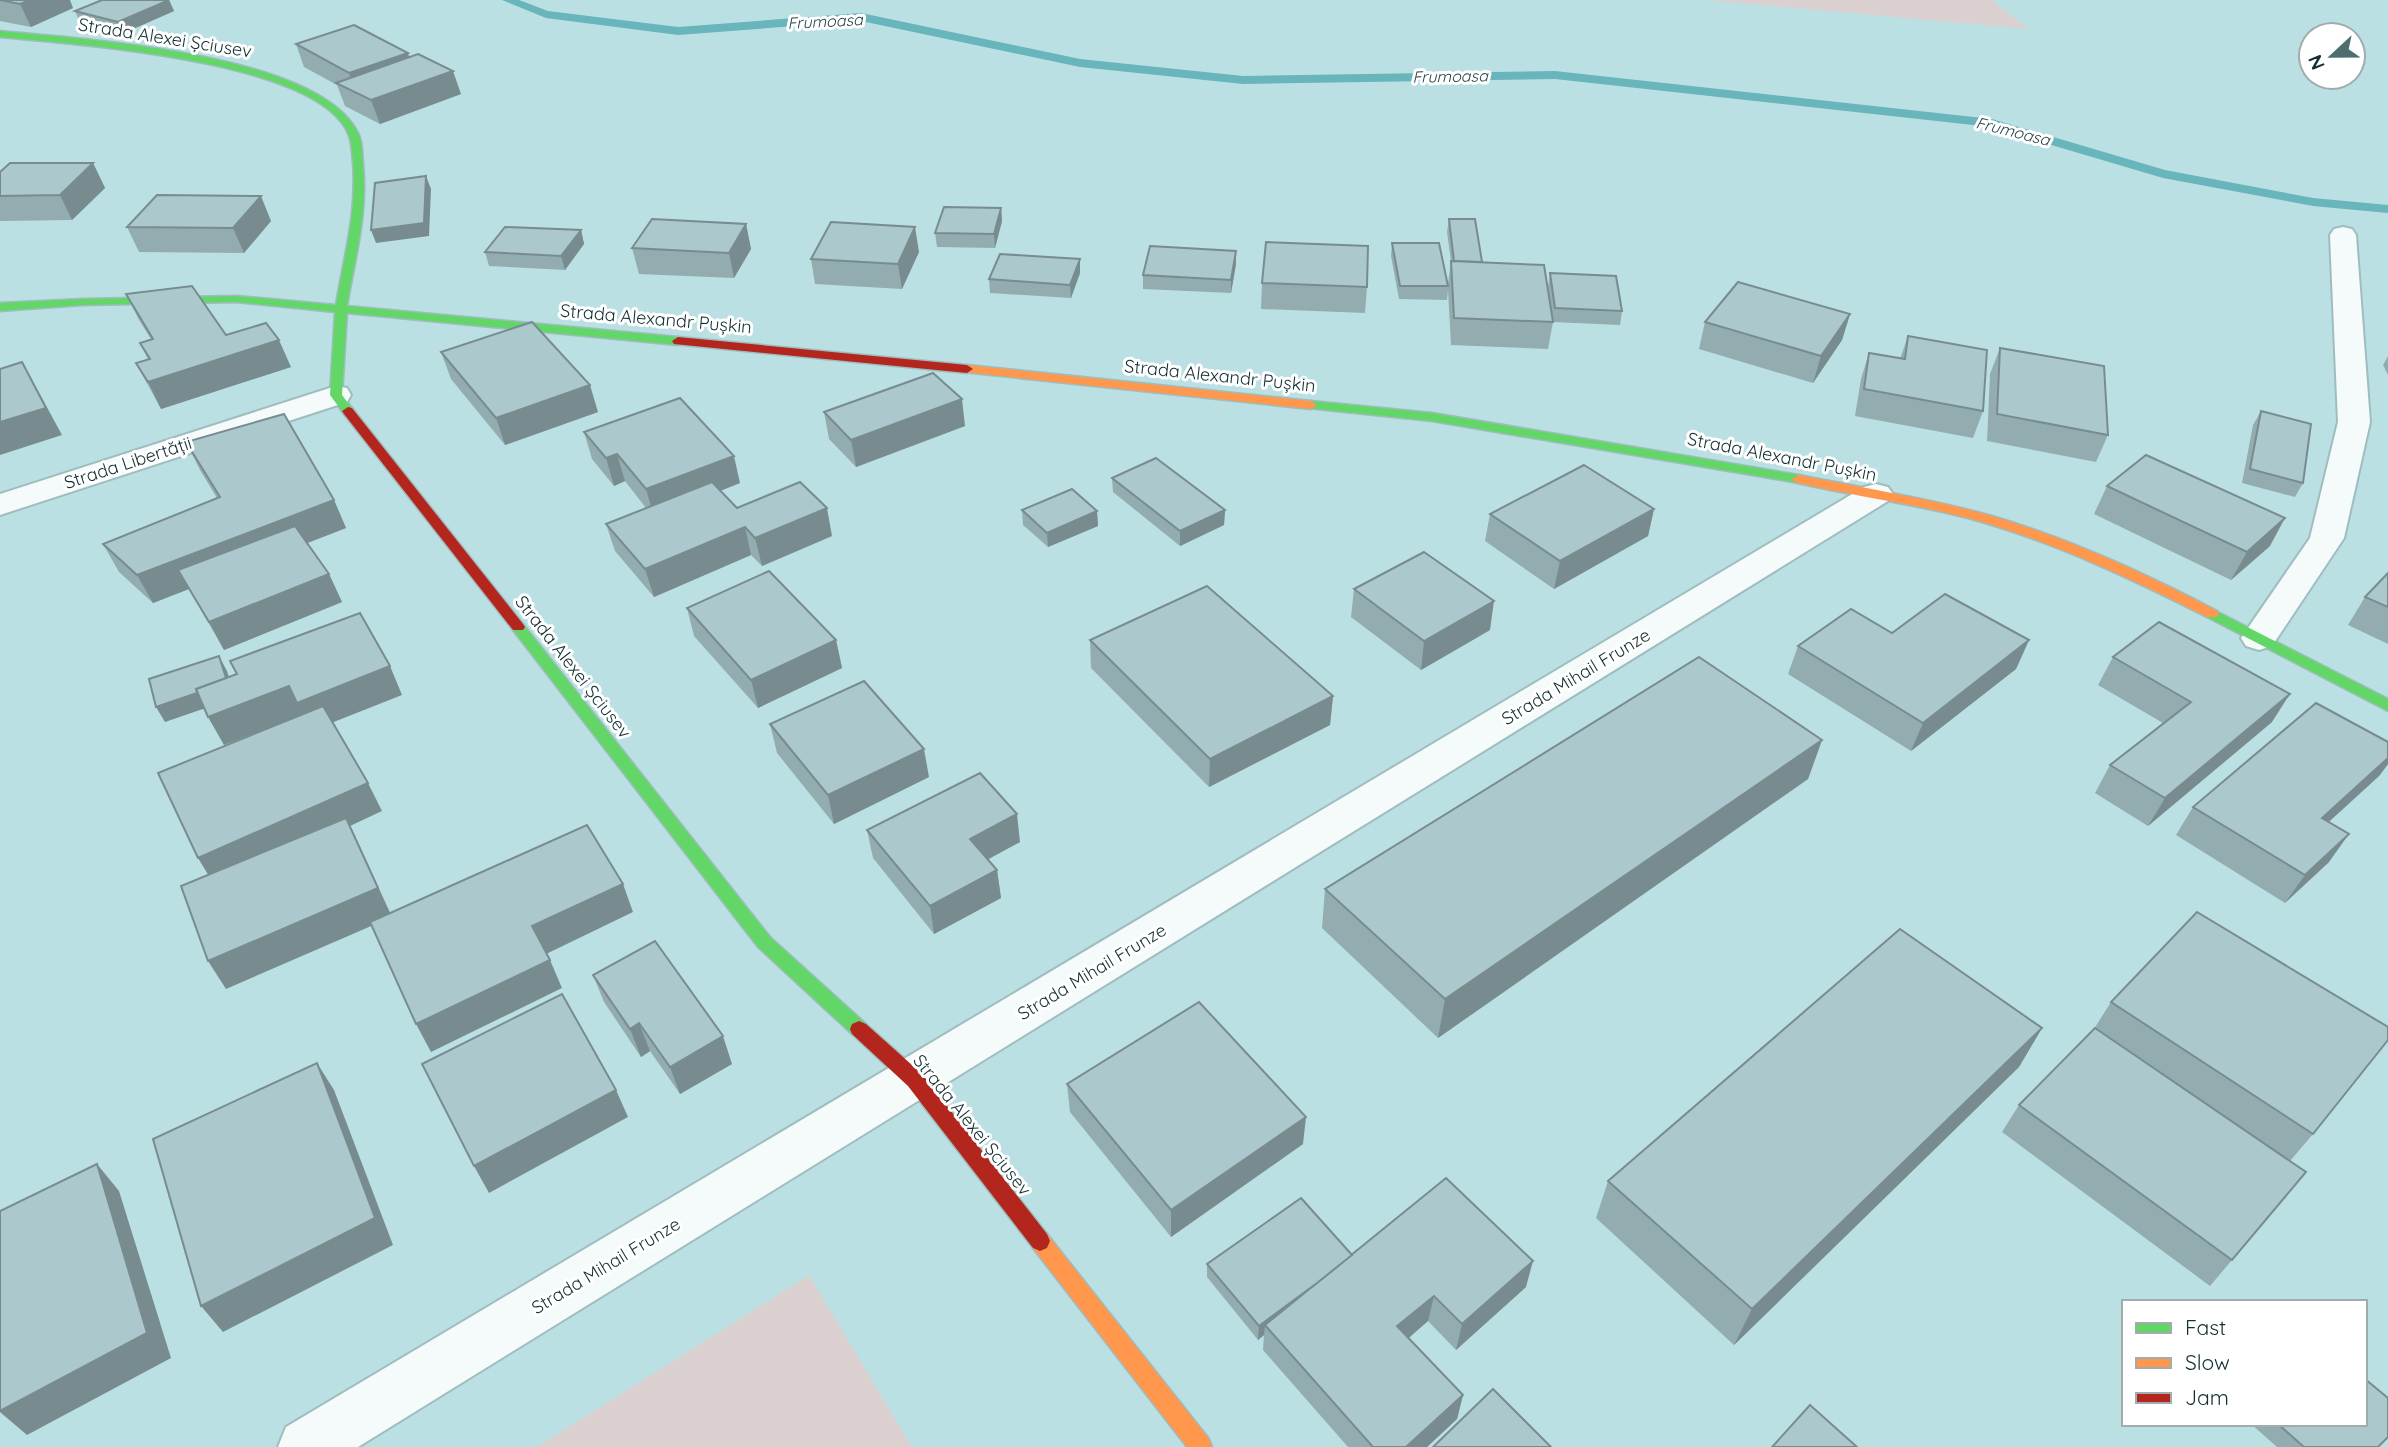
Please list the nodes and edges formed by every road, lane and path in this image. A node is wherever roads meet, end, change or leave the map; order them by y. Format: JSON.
{"nodes":[{"id":1,"x":0,"y":34,"type":"edge"},
{"id":2,"x":2343,"y":235,"type":"dead end"},
{"id":3,"x":0,"y":307,"type":"edge"},
{"id":4,"x":341,"y":308,"type":"junction"},
{"id":5,"x":336,"y":395,"type":"junction"},
{"id":6,"x":1876,"y":494,"type":"junction"},
{"id":7,"x":0,"y":505,"type":"edge"},
{"id":8,"x":2259,"y":638,"type":"junction"},
{"id":9,"x":2388,"y":706,"type":"edge"},
{"id":10,"x":915,"y":1080,"type":"junction"},
{"id":11,"x":306,"y":1447,"type":"edge"},
{"id":12,"x":1201,"y":1447,"type":"edge"}],
"edges":[{"from":1,"to":4,"type":"street","name":"Strada Alexei Șciusev"},
{"from":2,"to":8,"type":"street"},
{"from":3,"to":4,"type":"street","name":"Strada Alexandr Pușkin"},
{"from":4,"to":5,"type":"street","name":"Strada Alexei Șciusev"},
{"from":4,"to":6,"type":"street","name":"Strada Alexandr Pușkin"},
{"from":5,"to":7,"type":"street","name":"Strada Libertății"},
{"from":5,"to":10,"type":"street","name":"Strada Alexei Șciusev"},
{"from":6,"to":8,"type":"street","name":"Strada Alexandr Pușkin"},
{"from":6,"to":10,"type":"street","name":"Strada Mihail Frunze"},
{"from":8,"to":9,"type":"street","name":"Strada Alexandr Pușkin"},
{"from":10,"to":11,"type":"street","name":"Strada Mihail Frunze"},
{"from":10,"to":12,"type":"street","name":"Strada Alexei Șciusev"}]}
